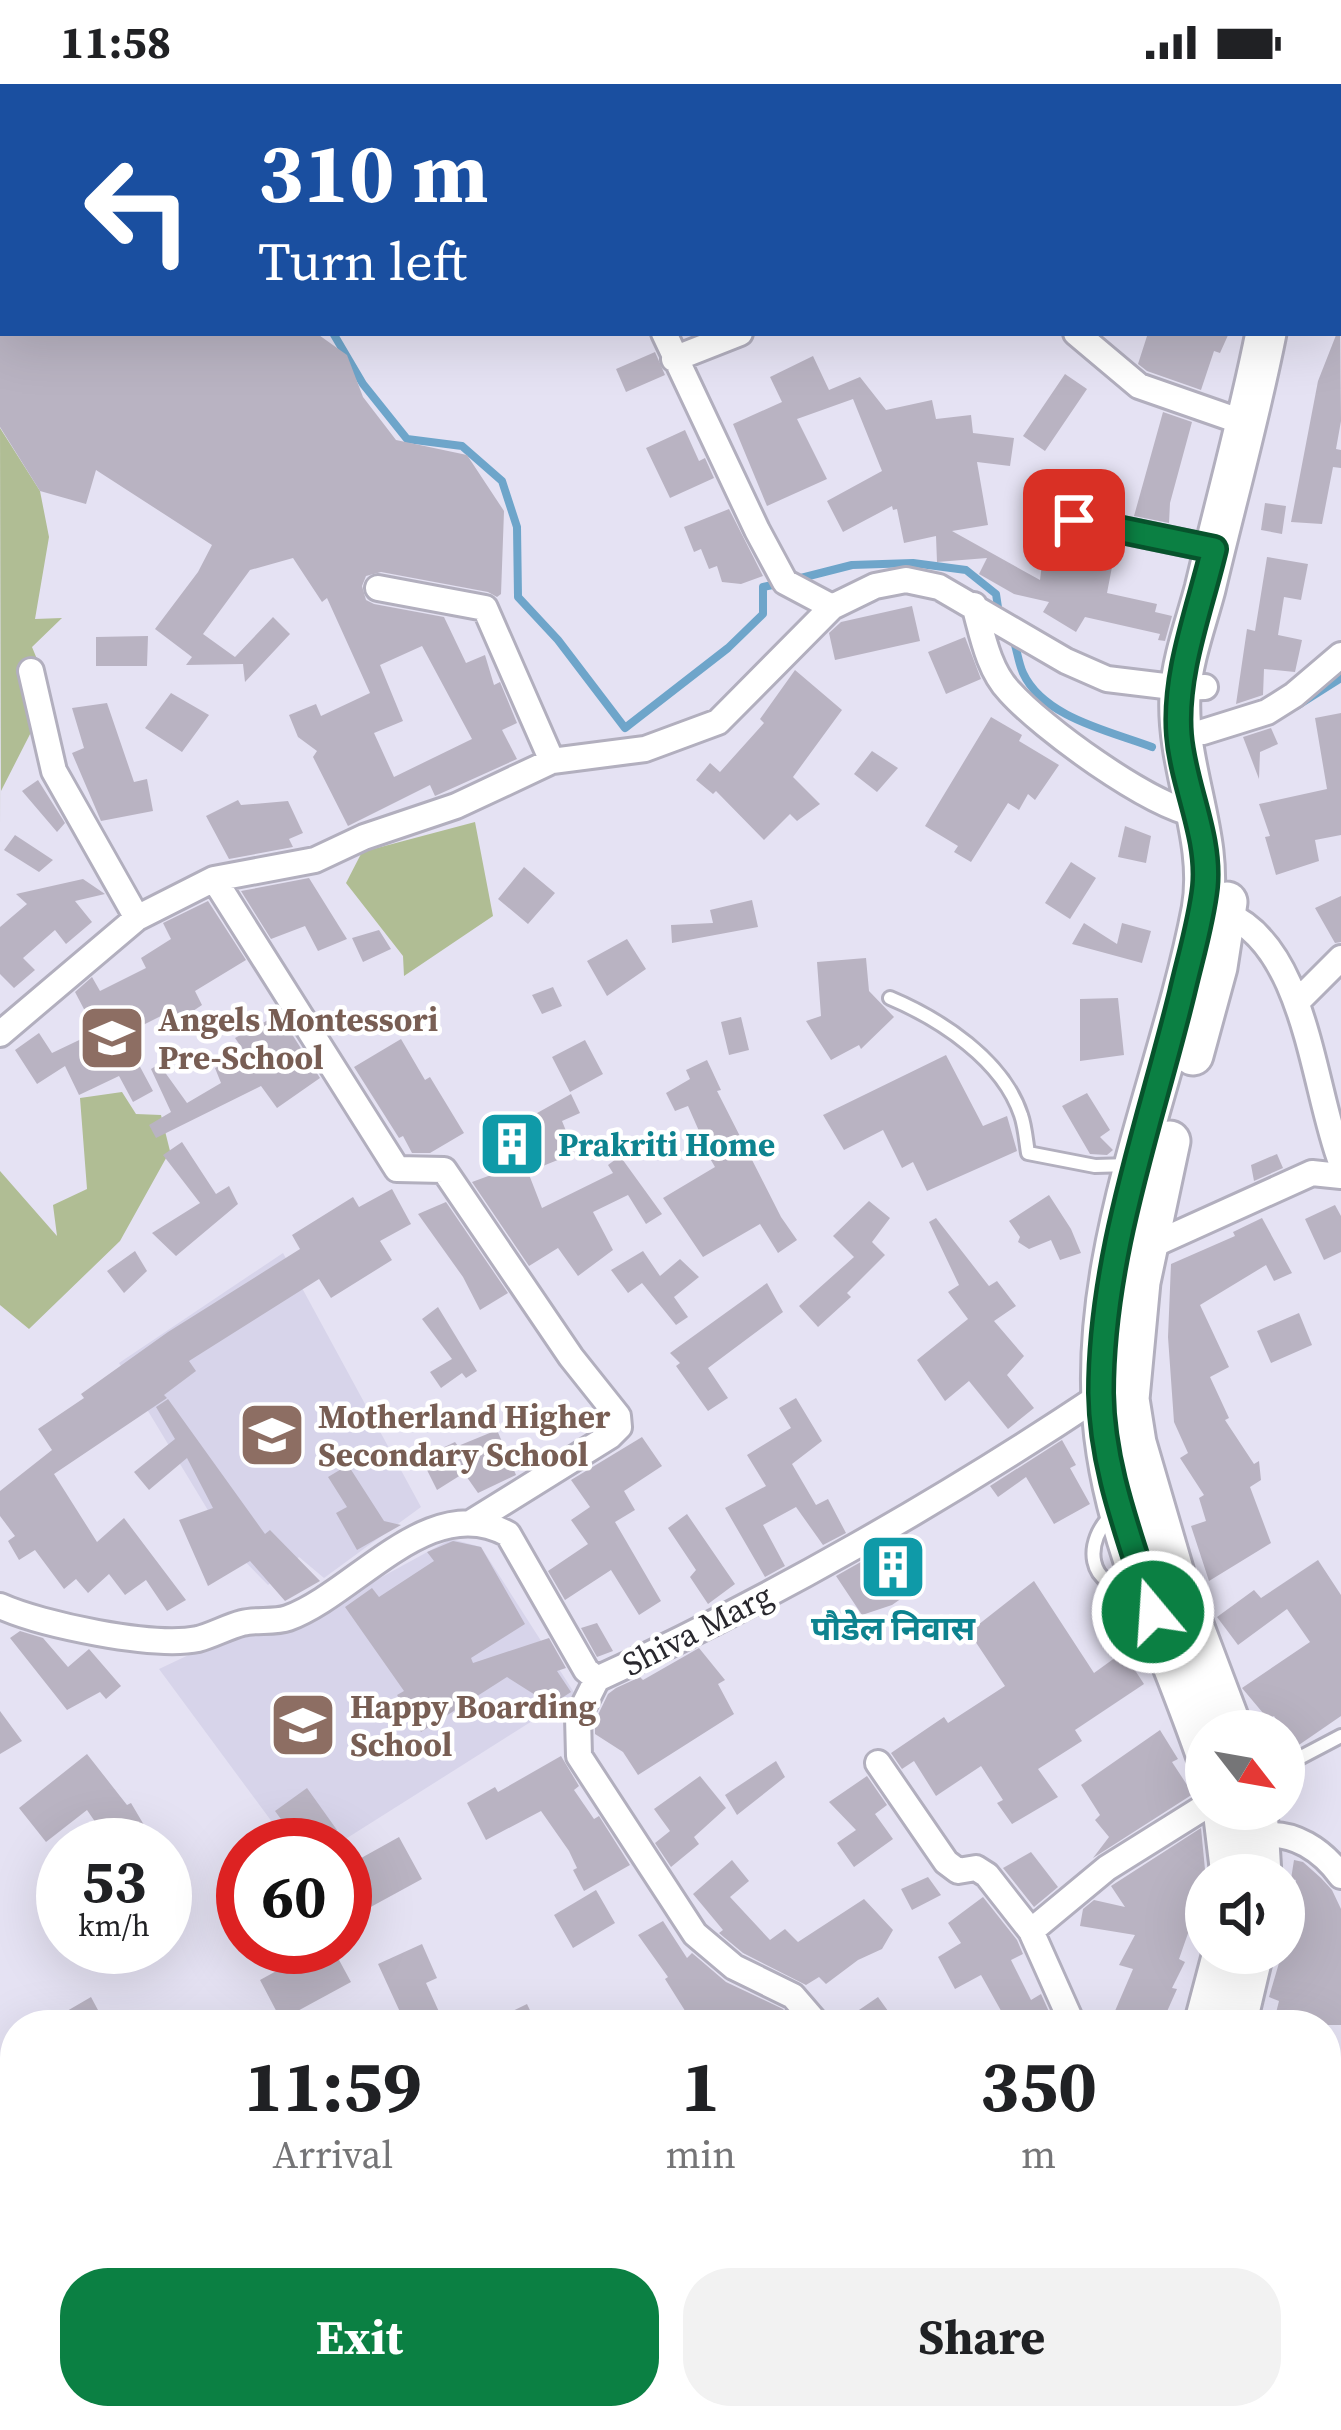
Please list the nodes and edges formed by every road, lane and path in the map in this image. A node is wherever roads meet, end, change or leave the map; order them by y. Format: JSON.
{"nodes":[{"id":1,"x":665,"y":336,"type":"edge"},
{"id":2,"x":732,"y":336,"type":"edge"},
{"id":3,"x":1080,"y":336,"type":"edge"},
{"id":4,"x":1265,"y":336,"type":"edge"},
{"id":5,"x":1286,"y":336,"type":"edge"},
{"id":6,"x":674,"y":359,"type":"junction"},
{"id":7,"x":1248,"y":424,"type":"junction"},
{"id":8,"x":1054,"y":516,"type":"dead end"},
{"id":9,"x":1214,"y":549,"type":"junction"},
{"id":10,"x":378,"y":588,"type":"dead end"},
{"id":11,"x":974,"y":605,"type":"junction"},
{"id":12,"x":832,"y":608,"type":"junction"},
{"id":13,"x":1341,"y":655,"type":"edge"},
{"id":14,"x":31,"y":671,"type":"dead end"},
{"id":15,"x":1193,"y":687,"type":"junction"},
{"id":16,"x":1204,"y":732,"type":"junction"},
{"id":17,"x":551,"y":761,"type":"junction"},
{"id":18,"x":1195,"y":814,"type":"junction"},
{"id":19,"x":214,"y":879,"type":"junction"},
{"id":20,"x":1226,"y":914,"type":"junction"},
{"id":21,"x":137,"y":918,"type":"junction"},
{"id":22,"x":1341,"y":958,"type":"edge"},
{"id":23,"x":890,"y":998,"type":"dead end"},
{"id":24,"x":1298,"y":1001,"type":"junction"},
{"id":25,"x":0,"y":1034,"type":"edge"},
{"id":26,"x":1341,"y":1162,"type":"edge"},
{"id":27,"x":1136,"y":1165,"type":"junction"},
{"id":28,"x":1341,"y":1176,"type":"edge"},
{"id":29,"x":1146,"y":1248,"type":"junction"},
{"id":30,"x":1101,"y":1395,"type":"junction"},
{"id":31,"x":1133,"y":1498,"type":"junction"},
{"id":32,"x":472,"y":1522,"type":"junction"},
{"id":33,"x":1161,"y":1583,"type":"junction"},
{"id":34,"x":0,"y":1606,"type":"edge"},
{"id":35,"x":597,"y":1679,"type":"junction"},
{"id":36,"x":1189,"y":1710,"type":"edge"},
{"id":37,"x":1223,"y":1710,"type":"edge"},
{"id":38,"x":1341,"y":1736,"type":"edge"},
{"id":39,"x":1305,"y":1755,"type":"edge"},
{"id":40,"x":878,"y":1762,"type":"dead end"},
{"id":41,"x":1185,"y":1819,"type":"edge"},
{"id":42,"x":1271,"y":1830,"type":"edge"},
{"id":43,"x":1341,"y":1876,"type":"edge"},
{"id":44,"x":1031,"y":1931,"type":"junction"},
{"id":45,"x":1217,"y":1974,"type":"edge"},
{"id":46,"x":1248,"y":1974,"type":"edge"},
{"id":47,"x":805,"y":2010,"type":"edge"},
{"id":48,"x":1066,"y":2010,"type":"edge"},
{"id":49,"x":1208,"y":2010,"type":"edge"},
{"id":50,"x":1240,"y":2010,"type":"edge"}],
"edges":[{"from":1,"to":6,"type":"street"},
{"from":2,"to":6,"type":"street"},
{"from":3,"to":7,"type":"street"},
{"from":4,"to":7,"type":"main road"},
{"from":5,"to":15,"type":"main road"},
{"from":6,"to":12,"type":"street"},
{"from":7,"to":9,"type":"main road"},
{"from":8,"to":9,"type":"street"},
{"from":9,"to":15,"type":"main road"},
{"from":10,"to":17,"type":"street"},
{"from":11,"to":12,"type":"street"},
{"from":11,"to":15,"type":"street"},
{"from":11,"to":18,"type":"street"},
{"from":12,"to":17,"type":"street"},
{"from":13,"to":16,"type":"street"},
{"from":14,"to":21,"type":"street"},
{"from":15,"to":16,"type":"main road"},
{"from":15,"to":18,"type":"main road"},
{"from":16,"to":20,"type":"main road"},
{"from":17,"to":19,"type":"street"},
{"from":18,"to":27,"type":"main road"},
{"from":19,"to":21,"type":"street"},
{"from":19,"to":32,"type":"street"},
{"from":20,"to":24,"type":"street"},
{"from":20,"to":29,"type":"main road"},
{"from":21,"to":25,"type":"street"},
{"from":22,"to":24,"type":"street"},
{"from":23,"to":27,"type":"lane"},
{"from":24,"to":26,"type":"street"},
{"from":27,"to":30,"type":"main road"},
{"from":28,"to":29,"type":"street"},
{"from":29,"to":31,"type":"main road"},
{"from":30,"to":31,"type":"main road"},
{"from":30,"to":35,"type":"street","name":"Shiva Marg"},
{"from":31,"to":33,"type":"main road"},
{"from":31,"to":33,"type":"lane"},
{"from":32,"to":34,"type":"street"},
{"from":32,"to":35,"type":"street","name":"Shiva Marg"},
{"from":33,"to":36,"type":"main road"},
{"from":33,"to":37,"type":"main road"},
{"from":35,"to":47,"type":"street"},
{"from":38,"to":39,"type":"lane"},
{"from":40,"to":44,"type":"street"},
{"from":41,"to":44,"type":"street"},
{"from":42,"to":43,"type":"street"},
{"from":44,"to":48,"type":"street"},
{"from":45,"to":49,"type":"main road"},
{"from":46,"to":50,"type":"main road"}]}
